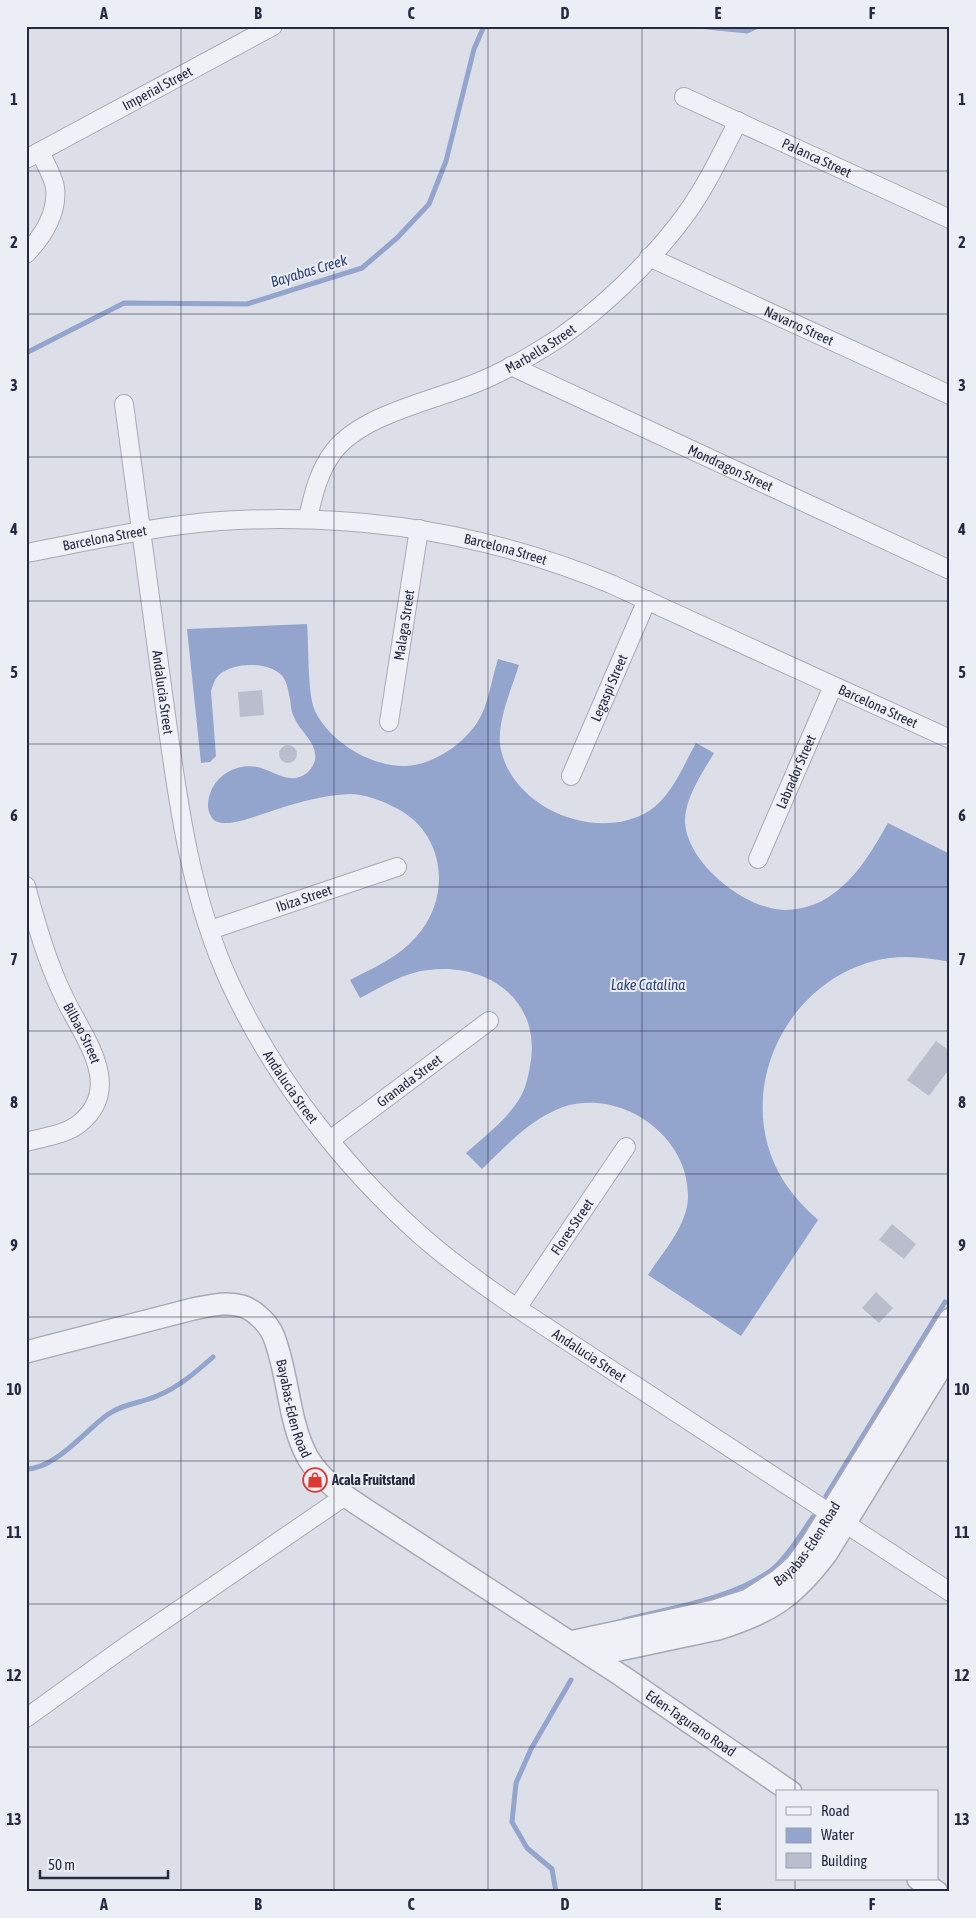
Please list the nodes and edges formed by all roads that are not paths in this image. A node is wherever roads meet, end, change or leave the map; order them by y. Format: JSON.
{"nodes":[{"id":1,"x":273,"y":26,"type":"edge"},
{"id":2,"x":684,"y":96,"type":"dead end"},
{"id":3,"x":738,"y":121,"type":"junction"},
{"id":4,"x":33,"y":156,"type":"edge"},
{"id":5,"x":950,"y":219,"type":"edge"},
{"id":6,"x":26,"y":254,"type":"edge"},
{"id":7,"x":649,"y":257,"type":"junction"},
{"id":8,"x":511,"y":366,"type":"junction"},
{"id":9,"x":950,"y":395,"type":"edge"},
{"id":10,"x":124,"y":404,"type":"dead end"},
{"id":11,"x":308,"y":518,"type":"junction"},
{"id":12,"x":419,"y":529,"type":"junction"},
{"id":13,"x":141,"y":532,"type":"junction"},
{"id":14,"x":26,"y":553,"type":"edge"},
{"id":15,"x":950,"y":570,"type":"edge"},
{"id":16,"x":647,"y":600,"type":"junction"},
{"id":17,"x":833,"y":686,"type":"junction"},
{"id":18,"x":389,"y":722,"type":"dead end"},
{"id":19,"x":950,"y":739,"type":"edge"},
{"id":20,"x":571,"y":776,"type":"dead end"},
{"id":21,"x":758,"y":859,"type":"dead end"},
{"id":22,"x":397,"y":867,"type":"dead end"},
{"id":23,"x":26,"y":886,"type":"edge"},
{"id":24,"x":210,"y":930,"type":"junction"},
{"id":25,"x":489,"y":1021,"type":"dead end"},
{"id":26,"x":330,"y":1140,"type":"junction"},
{"id":27,"x":26,"y":1142,"type":"edge"},
{"id":28,"x":626,"y":1147,"type":"dead end"},
{"id":29,"x":517,"y":1308,"type":"junction"},
{"id":30,"x":950,"y":1319,"type":"edge"},
{"id":31,"x":26,"y":1352,"type":"edge"},
{"id":32,"x":950,"y":1353,"type":"edge"},
{"id":33,"x":345,"y":1496,"type":"junction"},
{"id":34,"x":838,"y":1519,"type":"junction"},
{"id":35,"x":950,"y":1592,"type":"edge"},
{"id":36,"x":570,"y":1642,"type":"junction"},
{"id":37,"x":632,"y":1647,"type":"junction"},
{"id":38,"x":591,"y":1656,"type":"junction"},
{"id":39,"x":622,"y":1676,"type":"junction"},
{"id":40,"x":26,"y":1718,"type":"edge"},
{"id":41,"x":788,"y":1790,"type":"edge"},
{"id":42,"x":919,"y":1880,"type":"edge"},
{"id":43,"x":937,"y":1892,"type":"edge"}],
"edges":[{"from":1,"to":4,"type":"street","name":"Imperial Street"},
{"from":2,"to":3,"type":"street","name":"Palanca Street"},
{"from":3,"to":5,"type":"street","name":"Palanca Street"},
{"from":3,"to":7,"type":"street","name":"Marbella Street"},
{"from":4,"to":6,"type":"street","name":"Imperial Street"},
{"from":7,"to":8,"type":"street","name":"Marbella Street"},
{"from":7,"to":9,"type":"street","name":"Navarro Street"},
{"from":8,"to":11,"type":"street","name":"Marbella Street"},
{"from":8,"to":15,"type":"street","name":"Mondragon Street"},
{"from":10,"to":13,"type":"street","name":"Andalucia Street"},
{"from":11,"to":12,"type":"street","name":"Barcelona Street"},
{"from":11,"to":13,"type":"street","name":"Barcelona Street"},
{"from":12,"to":16,"type":"street","name":"Barcelona Street"},
{"from":12,"to":18,"type":"street","name":"Malaga Street"},
{"from":13,"to":14,"type":"street","name":"Barcelona Street"},
{"from":13,"to":24,"type":"street","name":"Andalucia Street"},
{"from":16,"to":17,"type":"street","name":"Barcelona Street"},
{"from":16,"to":20,"type":"street","name":"Legaspi Street"},
{"from":17,"to":19,"type":"street","name":"Barcelona Street"},
{"from":17,"to":21,"type":"street","name":"Labrador Street"},
{"from":22,"to":24,"type":"street","name":"Ibiza Street"},
{"from":23,"to":27,"type":"street","name":"Bilbao Street"},
{"from":24,"to":26,"type":"street","name":"Andalucia Street"},
{"from":25,"to":26,"type":"street","name":"Granada Street"},
{"from":26,"to":29,"type":"street","name":"Andalucia Street"},
{"from":28,"to":29,"type":"street","name":"Flores Street"},
{"from":29,"to":34,"type":"street","name":"Andalucia Street"},
{"from":30,"to":34,"type":"street","name":"Bayabas-Eden Road"},
{"from":31,"to":33,"type":"street","name":"Bayabas-Eden Road"},
{"from":32,"to":34,"type":"street","name":"Bayabas-Eden Road"},
{"from":33,"to":36,"type":"street","name":"Bayabas-Eden Road"},
{"from":33,"to":40,"type":"street"},
{"from":34,"to":35,"type":"street","name":"Andalucia Street"},
{"from":34,"to":36,"type":"street","name":"Bayabas-Eden Road"},
{"from":34,"to":37,"type":"street","name":"Bayabas-Eden Road"},
{"from":36,"to":38,"type":"street","name":"Bayabas-Eden Road"},
{"from":37,"to":38,"type":"street","name":"Bayabas-Eden Road"},
{"from":37,"to":39,"type":"street"},
{"from":38,"to":39,"type":"street","name":"Eden-Tagurano Road"},
{"from":39,"to":41,"type":"street","name":"Eden-Tagurano Road"},
{"from":42,"to":43,"type":"street"}]}
